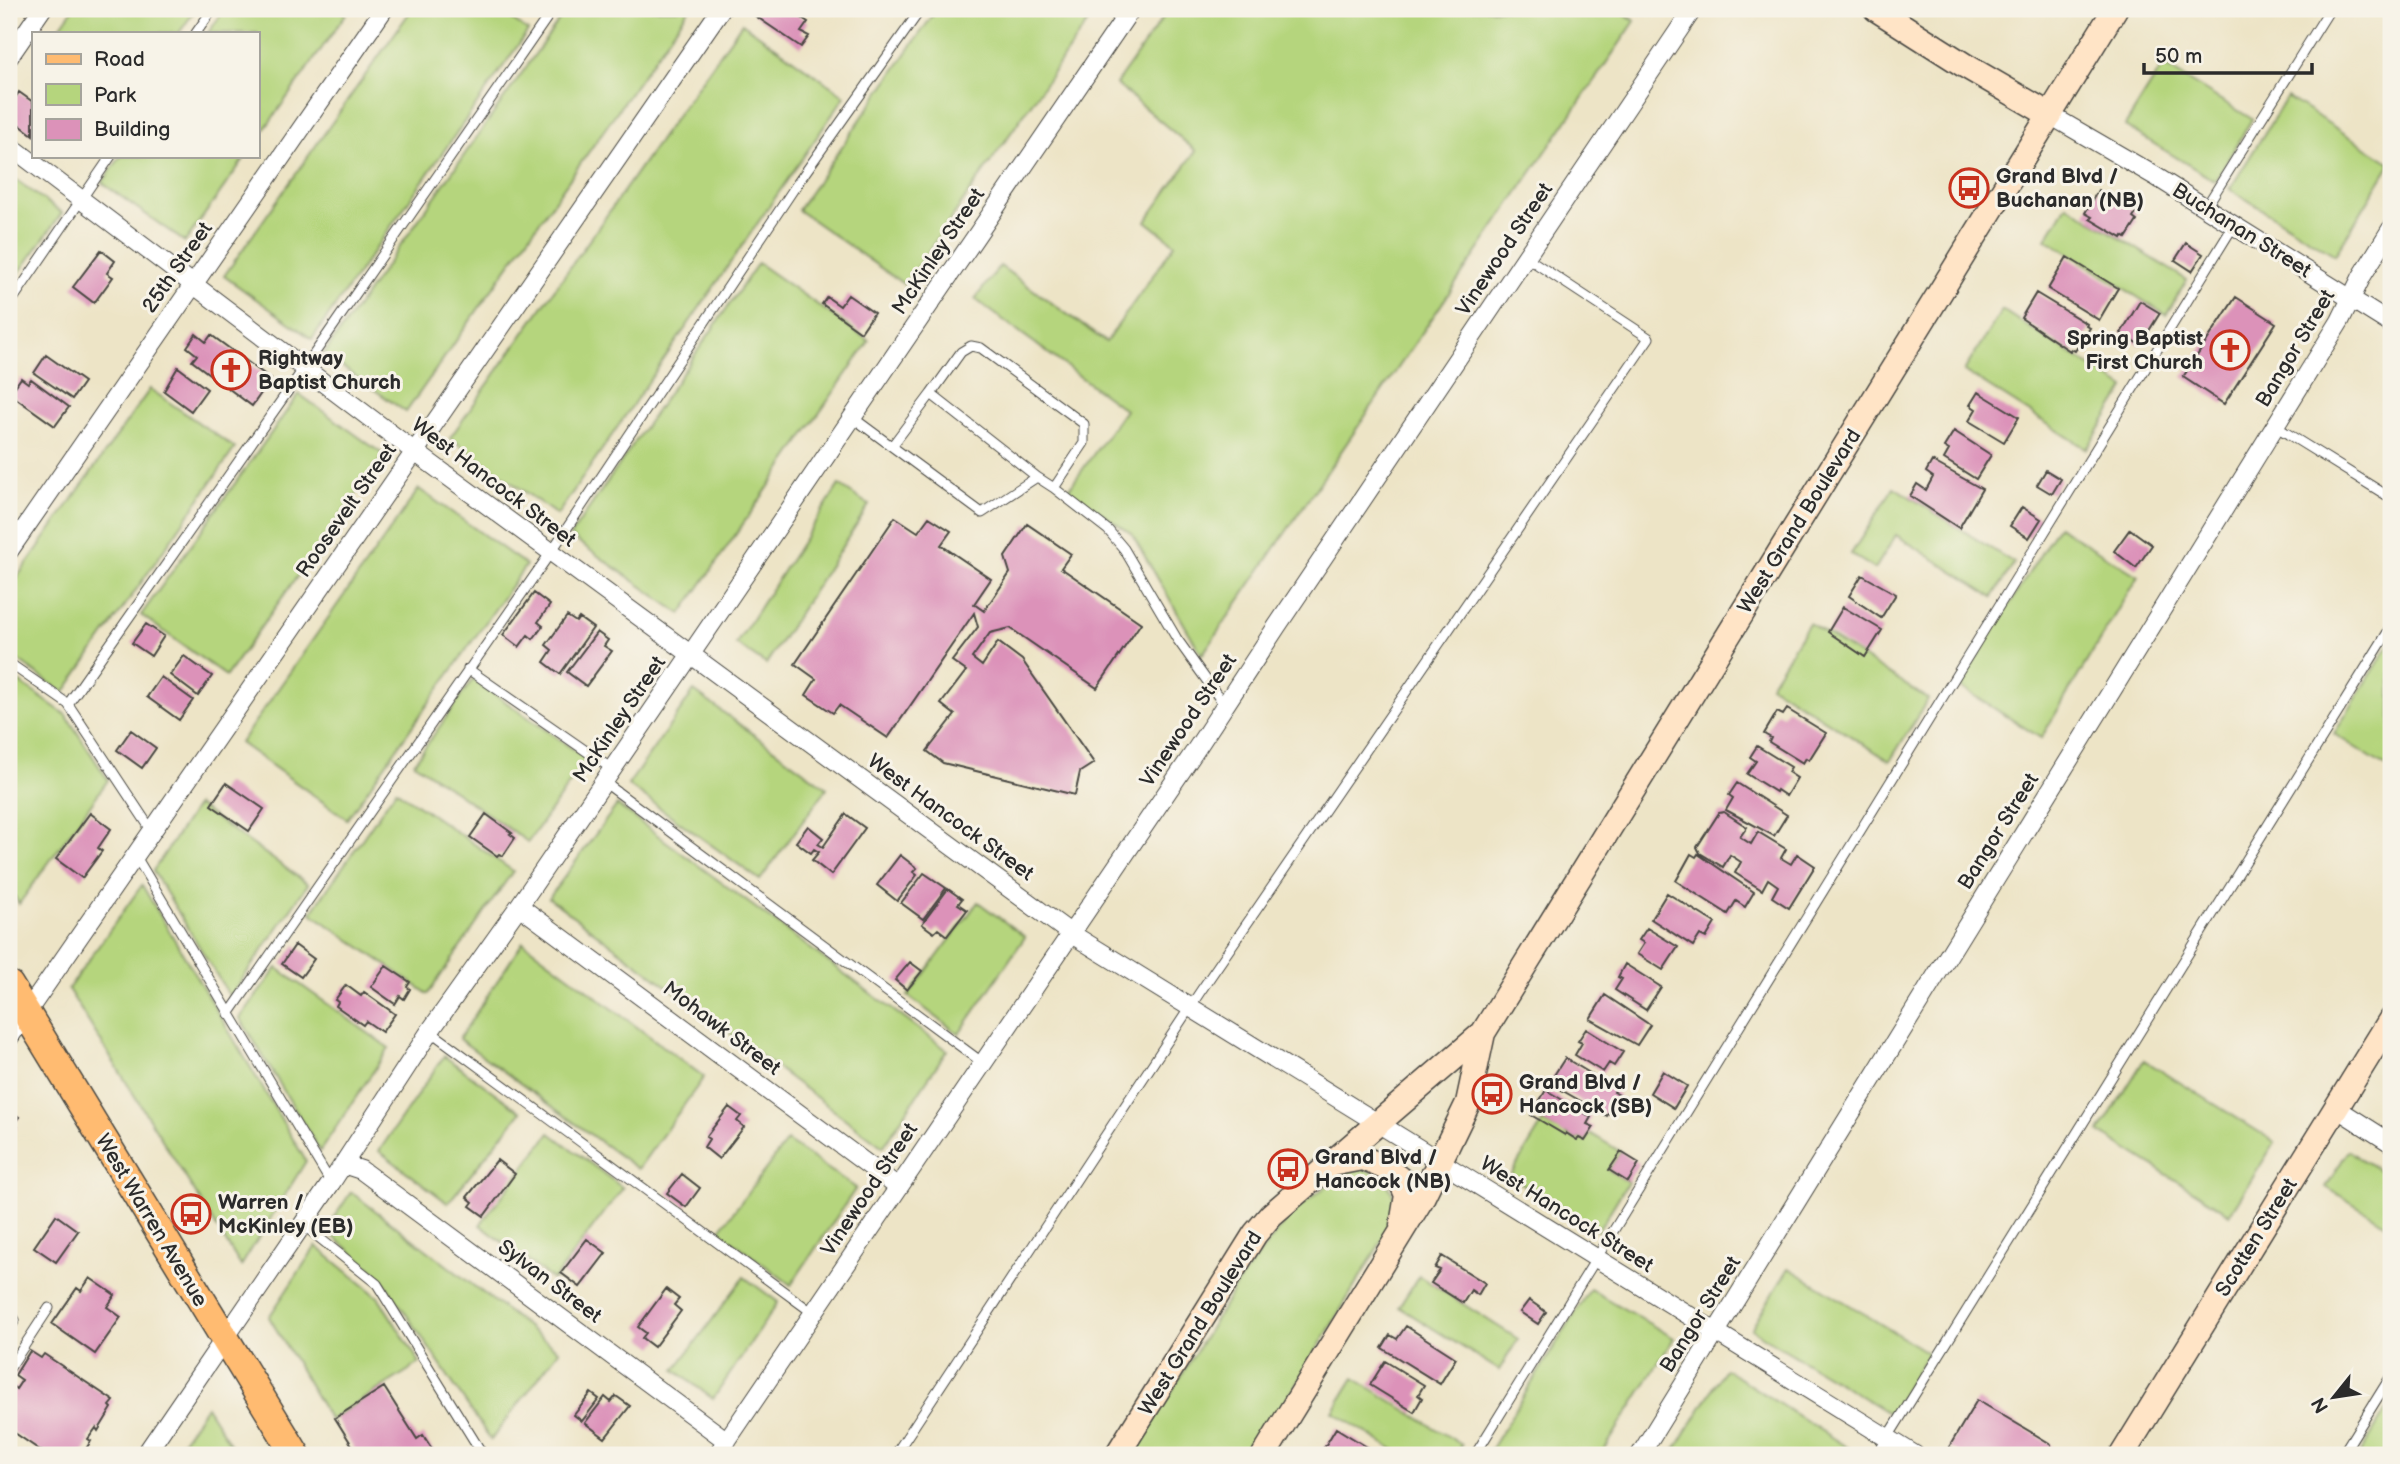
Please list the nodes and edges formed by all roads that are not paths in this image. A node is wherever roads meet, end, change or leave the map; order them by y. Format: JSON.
{"nodes":[{"id":1,"x":42,"y":9,"type":"edge"},
{"id":2,"x":213,"y":9,"type":"edge"},
{"id":3,"x":384,"y":9,"type":"edge"},
{"id":4,"x":553,"y":9,"type":"edge"},
{"id":5,"x":721,"y":9,"type":"edge"},
{"id":6,"x":922,"y":9,"type":"edge"},
{"id":7,"x":1131,"y":9,"type":"edge"},
{"id":8,"x":1693,"y":9,"type":"edge"},
{"id":9,"x":1877,"y":9,"type":"edge"},
{"id":10,"x":2115,"y":9,"type":"edge"},
{"id":11,"x":2330,"y":9,"type":"edge"},
{"id":12,"x":197,"y":32,"type":"edge"},
{"id":13,"x":9,"y":57,"type":"edge"},
{"id":14,"x":2050,"y":115,"type":"junction"},
{"id":15,"x":9,"y":145,"type":"edge"},
{"id":16,"x":110,"y":158,"type":"edge"},
{"id":17,"x":80,"y":199,"type":"junction"},
{"id":18,"x":2206,"y":208,"type":"junction"},
{"id":19,"x":2234,"y":225,"type":"junction"},
{"id":20,"x":2391,"y":229,"type":"edge"},
{"id":21,"x":1526,"y":257,"type":"junction"},
{"id":22,"x":193,"y":284,"type":"junction"},
{"id":23,"x":2351,"y":299,"type":"junction"},
{"id":24,"x":9,"y":305,"type":"edge"},
{"id":25,"x":2391,"y":324,"type":"edge"},
{"id":26,"x":304,"y":368,"type":"junction"},
{"id":27,"x":931,"y":394,"type":"junction"},
{"id":28,"x":852,"y":417,"type":"junction"},
{"id":29,"x":2276,"y":426,"type":"junction"},
{"id":30,"x":892,"y":446,"type":"junction"},
{"id":31,"x":415,"y":452,"type":"junction"},
{"id":32,"x":1037,"y":477,"type":"junction"},
{"id":33,"x":1054,"y":488,"type":"junction"},
{"id":34,"x":2391,"y":498,"type":"edge"},
{"id":35,"x":9,"y":551,"type":"edge"},
{"id":36,"x":551,"y":552,"type":"junction"},
{"id":37,"x":2391,"y":627,"type":"edge"},
{"id":38,"x":690,"y":654,"type":"junction"},
{"id":39,"x":9,"y":663,"type":"edge"},
{"id":40,"x":468,"y":669,"type":"junction"},
{"id":41,"x":68,"y":704,"type":"junction"},
{"id":42,"x":1225,"y":706,"type":"junction"},
{"id":43,"x":608,"y":775,"type":"junction"},
{"id":44,"x":152,"y":831,"type":"junction"},
{"id":45,"x":135,"y":855,"type":"junction"},
{"id":46,"x":519,"y":906,"type":"junction"},
{"id":47,"x":1070,"y":933,"type":"junction"},
{"id":48,"x":9,"y":985,"type":"edge"},
{"id":49,"x":1190,"y":1007,"type":"junction"},
{"id":50,"x":26,"y":1013,"type":"junction"},
{"id":51,"x":229,"y":1014,"type":"junction"},
{"id":52,"x":2391,"y":1019,"type":"edge"},
{"id":53,"x":430,"y":1031,"type":"junction"},
{"id":54,"x":1483,"y":1033,"type":"junction"},
{"id":55,"x":9,"y":1038,"type":"edge"},
{"id":56,"x":983,"y":1063,"type":"junction"},
{"id":57,"x":2336,"y":1108,"type":"junction"},
{"id":58,"x":1378,"y":1123,"type":"junction"},
{"id":59,"x":2391,"y":1143,"type":"edge"},
{"id":60,"x":1439,"y":1161,"type":"junction"},
{"id":61,"x":343,"y":1164,"type":"junction"},
{"id":62,"x":1331,"y":1164,"type":"junction"},
{"id":63,"x":331,"y":1183,"type":"junction"},
{"id":64,"x":898,"y":1188,"type":"junction"},
{"id":65,"x":302,"y":1224,"type":"junction"},
{"id":66,"x":1398,"y":1239,"type":"junction"},
{"id":67,"x":1596,"y":1258,"type":"junction"},
{"id":68,"x":48,"y":1308,"type":"dead end"},
{"id":69,"x":9,"y":1310,"type":"edge"},
{"id":70,"x":813,"y":1313,"type":"junction"},
{"id":71,"x":9,"y":1330,"type":"edge"},
{"id":72,"x":1716,"y":1332,"type":"junction"},
{"id":73,"x":225,"y":1338,"type":"junction"},
{"id":74,"x":9,"y":1369,"type":"edge"},
{"id":75,"x":2391,"y":1376,"type":"edge"},
{"id":76,"x":1888,"y":1439,"type":"junction"},
{"id":77,"x":722,"y":1448,"type":"edge"},
{"id":78,"x":9,"y":1451,"type":"edge"},
{"id":79,"x":14,"y":1455,"type":"edge"},
{"id":80,"x":145,"y":1455,"type":"edge"},
{"id":81,"x":296,"y":1455,"type":"edge"},
{"id":82,"x":483,"y":1455,"type":"edge"},
{"id":83,"x":895,"y":1455,"type":"edge"},
{"id":84,"x":1117,"y":1455,"type":"edge"},
{"id":85,"x":1264,"y":1455,"type":"edge"},
{"id":86,"x":1475,"y":1455,"type":"edge"},
{"id":87,"x":1640,"y":1455,"type":"edge"},
{"id":88,"x":1877,"y":1455,"type":"edge"},
{"id":89,"x":1915,"y":1455,"type":"edge"},
{"id":90,"x":2122,"y":1455,"type":"edge"},
{"id":91,"x":2342,"y":1455,"type":"edge"}],
"edges":[{"from":1,"to":13,"type":"street"},
{"from":2,"to":12,"type":"lane"},
{"from":3,"to":22,"type":"street","name":"25th Street"},
{"from":4,"to":26,"type":"lane"},
{"from":5,"to":31,"type":"street","name":"Roosevelt Street"},
{"from":6,"to":36,"type":"lane"},
{"from":7,"to":28,"type":"street","name":"McKinley Street"},
{"from":8,"to":21,"type":"street","name":"Vinewood Street"},
{"from":9,"to":14,"type":"main road","name":"Buchanan Street"},
{"from":10,"to":14,"type":"main road","name":"West Grand Boulevard"},
{"from":11,"to":18,"type":"lane"},
{"from":14,"to":18,"type":"street","name":"Buchanan Street"},
{"from":14,"to":54,"type":"main road","name":"West Grand Boulevard"},
{"from":15,"to":17,"type":"street","name":"West Hancock Street"},
{"from":16,"to":17,"type":"lane"},
{"from":17,"to":22,"type":"street","name":"West Hancock Street"},
{"from":17,"to":24,"type":"lane"},
{"from":18,"to":19,"type":"street","name":"Buchanan Street"},
{"from":19,"to":23,"type":"street","name":"Buchanan Street"},
{"from":19,"to":67,"type":"lane"},
{"from":20,"to":23,"type":"street","name":"Bangor Street"},
{"from":21,"to":42,"type":"street","name":"Vinewood Street"},
{"from":21,"to":49,"type":"lane"},
{"from":22,"to":26,"type":"street","name":"West Hancock Street"},
{"from":22,"to":35,"type":"street","name":"25th Street"},
{"from":23,"to":25,"type":"street","name":"Buchanan Street"},
{"from":23,"to":29,"type":"street","name":"Bangor Street"},
{"from":26,"to":31,"type":"street","name":"West Hancock Street"},
{"from":26,"to":41,"type":"lane"},
{"from":27,"to":30,"type":"lane"},
{"from":27,"to":32,"type":"lane"},
{"from":27,"to":33,"type":"lane"},
{"from":28,"to":30,"type":"lane"},
{"from":28,"to":38,"type":"street","name":"McKinley Street"},
{"from":29,"to":34,"type":"lane"},
{"from":29,"to":72,"type":"street","name":"Bangor Street"},
{"from":30,"to":32,"type":"lane"},
{"from":31,"to":36,"type":"street","name":"West Hancock Street"},
{"from":31,"to":44,"type":"street","name":"Roosevelt Street"},
{"from":32,"to":33,"type":"lane"},
{"from":33,"to":42,"type":"lane"},
{"from":36,"to":38,"type":"street","name":"West Hancock Street"},
{"from":36,"to":40,"type":"lane"},
{"from":37,"to":76,"type":"lane"},
{"from":38,"to":43,"type":"street","name":"McKinley Street"},
{"from":38,"to":47,"type":"street","name":"West Hancock Street"},
{"from":39,"to":41,"type":"lane"},
{"from":40,"to":43,"type":"lane"},
{"from":40,"to":51,"type":"lane"},
{"from":41,"to":44,"type":"lane"},
{"from":42,"to":47,"type":"street","name":"Vinewood Street"},
{"from":43,"to":46,"type":"street","name":"McKinley Street"},
{"from":43,"to":56,"type":"lane"},
{"from":44,"to":45,"type":"street","name":"Roosevelt Street"},
{"from":45,"to":50,"type":"street","name":"Roosevelt Street"},
{"from":45,"to":51,"type":"lane"},
{"from":46,"to":53,"type":"street","name":"McKinley Street"},
{"from":46,"to":64,"type":"street","name":"Mohawk Street"},
{"from":47,"to":49,"type":"street","name":"West Hancock Street"},
{"from":47,"to":56,"type":"street","name":"Vinewood Street"},
{"from":48,"to":50,"type":"main road","name":"West Warren Avenue"},
{"from":49,"to":58,"type":"street","name":"West Hancock Street"},
{"from":49,"to":83,"type":"lane"},
{"from":50,"to":55,"type":"street","name":"Roosevelt Street"},
{"from":50,"to":73,"type":"main road","name":"West Warren Avenue"},
{"from":51,"to":63,"type":"lane"},
{"from":52,"to":57,"type":"main road","name":"Scotten Street"},
{"from":53,"to":61,"type":"street","name":"McKinley Street"},
{"from":53,"to":70,"type":"lane"},
{"from":54,"to":58,"type":"main road","name":"West Grand Boulevard"},
{"from":54,"to":60,"type":"main road","name":"West Grand Boulevard"},
{"from":56,"to":64,"type":"street","name":"Vinewood Street"},
{"from":57,"to":59,"type":"street"},
{"from":57,"to":90,"type":"main road","name":"Scotten Street"},
{"from":58,"to":60,"type":"street","name":"West Hancock Street"},
{"from":58,"to":62,"type":"main road","name":"West Grand Boulevard"},
{"from":60,"to":66,"type":"main road","name":"West Grand Boulevard"},
{"from":60,"to":67,"type":"street","name":"West Hancock Street"},
{"from":61,"to":63,"type":"street","name":"McKinley Street"},
{"from":61,"to":77,"type":"street","name":"Sylvan Street"},
{"from":62,"to":66,"type":"main road"},
{"from":62,"to":84,"type":"main road","name":"West Grand Boulevard"},
{"from":63,"to":65,"type":"street","name":"McKinley Street"},
{"from":64,"to":70,"type":"street","name":"Vinewood Street"},
{"from":65,"to":73,"type":"street","name":"McKinley Street"},
{"from":65,"to":82,"type":"lane"},
{"from":66,"to":85,"type":"main road","name":"West Grand Boulevard"},
{"from":67,"to":72,"type":"street","name":"West Hancock Street"},
{"from":67,"to":86,"type":"lane"},
{"from":68,"to":74,"type":"lane"},
{"from":69,"to":71,"type":"lane"},
{"from":70,"to":77,"type":"street","name":"Vinewood Street"},
{"from":72,"to":76,"type":"street","name":"West Hancock Street"},
{"from":72,"to":87,"type":"street","name":"Bangor Street"},
{"from":73,"to":80,"type":"street","name":"McKinley Street"},
{"from":73,"to":81,"type":"main road","name":"West Warren Avenue"},
{"from":75,"to":91,"type":"lane"},
{"from":76,"to":88,"type":"lane"},
{"from":76,"to":89,"type":"street","name":"West Hancock Street"},
{"from":78,"to":79,"type":"lane"}]}
